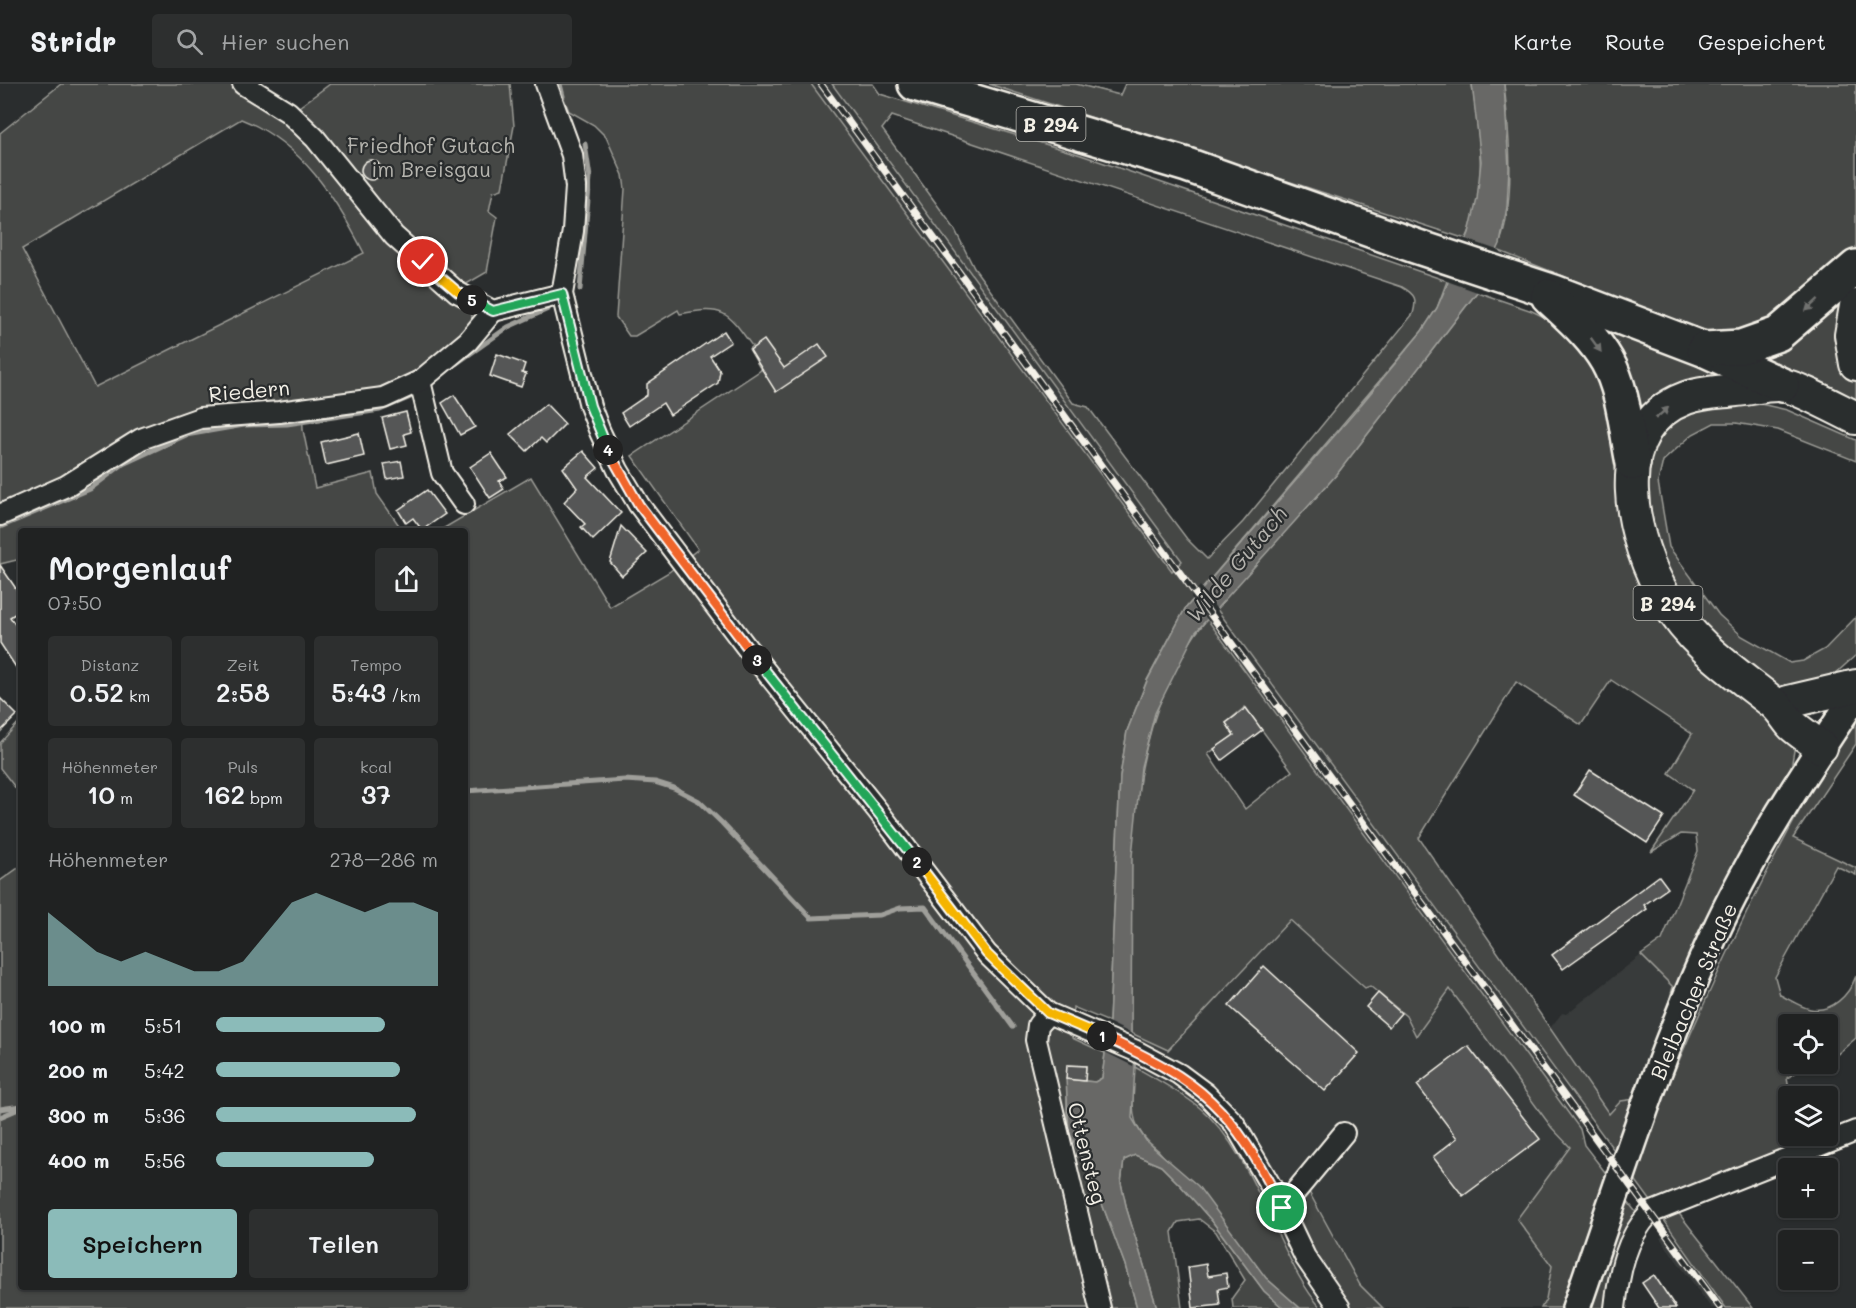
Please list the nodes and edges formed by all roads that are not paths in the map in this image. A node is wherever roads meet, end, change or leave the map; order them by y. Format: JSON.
{"nodes":[{"id":1,"x":243,"y":84,"type":"edge"},
{"id":2,"x":546,"y":84,"type":"edge"},
{"id":3,"x":915,"y":84,"type":"edge"},
{"id":4,"x":1856,"y":267,"type":"edge"},
{"id":5,"x":1540,"y":288,"type":"junction"},
{"id":6,"x":562,"y":294,"type":"junction"},
{"id":7,"x":1856,"y":306,"type":"edge"},
{"id":8,"x":493,"y":311,"type":"junction"},
{"id":9,"x":1703,"y":349,"type":"junction"},
{"id":10,"x":1856,"y":364,"type":"edge"},
{"id":11,"x":420,"y":381,"type":"junction"},
{"id":12,"x":1782,"y":385,"type":"junction"},
{"id":13,"x":1856,"y":418,"type":"edge"},
{"id":14,"x":1634,"y":463,"type":"junction"},
{"id":15,"x":464,"y":504,"type":"dead end"},
{"id":16,"x":0,"y":515,"type":"edge"},
{"id":17,"x":1856,"y":686,"type":"edge"},
{"id":18,"x":1856,"y":695,"type":"edge"},
{"id":19,"x":1781,"y":702,"type":"junction"},
{"id":20,"x":1827,"y":738,"type":"junction"},
{"id":21,"x":1048,"y":1013,"type":"junction"},
{"id":22,"x":1856,"y":1131,"type":"edge"},
{"id":23,"x":1344,"y":1133,"type":"dead end"},
{"id":24,"x":1282,"y":1208,"type":"junction"},
{"id":25,"x":1100,"y":1308,"type":"edge"},
{"id":26,"x":1340,"y":1308,"type":"edge"},
{"id":27,"x":1576,"y":1308,"type":"edge"},
{"id":28,"x":1615,"y":1308,"type":"edge"}],
"edges":[{"from":1,"to":8,"type":"street"},
{"from":2,"to":6,"type":"street"},
{"from":3,"to":5,"type":"highway","number":"B 294"},
{"from":4,"to":9,"type":"highway","number":"B 294","one_way":true},
{"from":5,"to":9,"type":"highway","number":"B 294"},
{"from":5,"to":14,"type":"highway","number":"B 294","one_way":true},
{"from":6,"to":8,"type":"street"},
{"from":6,"to":21,"type":"street"},
{"from":7,"to":10,"type":"main road"},
{"from":8,"to":11,"type":"street","name":"Riedern"},
{"from":9,"to":12,"type":"highway","number":"B 294"},
{"from":11,"to":15,"type":"street"},
{"from":11,"to":16,"type":"street","name":"Riedern"},
{"from":12,"to":13,"type":"main road","number":"B 294"},
{"from":14,"to":12,"type":"main road","number":"B 294","one_way":true},
{"from":14,"to":19,"type":"main road","number":"B 294"},
{"from":17,"to":19,"type":"main road"},
{"from":18,"to":20,"type":"main road","name":"Bleibacher Straße"},
{"from":19,"to":20,"type":"main road","number":"B 294"},
{"from":20,"to":27,"type":"main road","name":"Bleibacher Straße"},
{"from":21,"to":24,"type":"street"},
{"from":21,"to":25,"type":"street","name":"Ottensteg"},
{"from":22,"to":28,"type":"street"},
{"from":23,"to":24,"type":"street"},
{"from":24,"to":26,"type":"street"}]}
